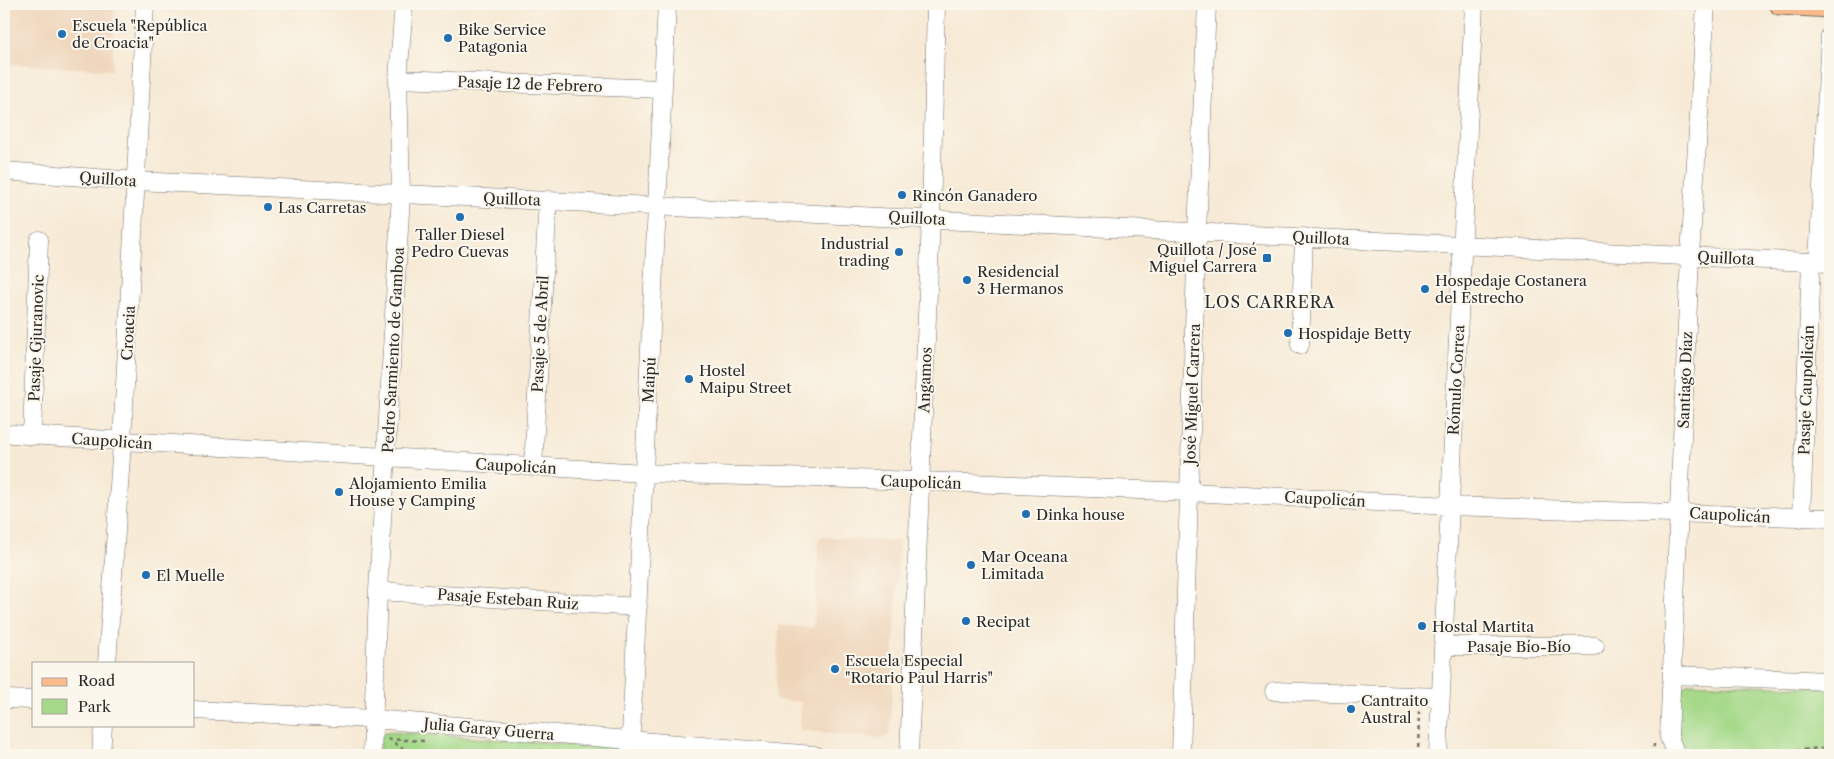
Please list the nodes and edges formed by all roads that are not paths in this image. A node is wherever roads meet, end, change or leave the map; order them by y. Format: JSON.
{"nodes":[{"id":1,"x":145,"y":4,"type":"edge"},
{"id":2,"x":404,"y":4,"type":"edge"},
{"id":3,"x":666,"y":4,"type":"edge"},
{"id":4,"x":936,"y":4,"type":"edge"},
{"id":5,"x":1207,"y":4,"type":"edge"},
{"id":6,"x":1474,"y":4,"type":"edge"},
{"id":7,"x":1706,"y":4,"type":"edge"},
{"id":8,"x":1780,"y":4,"type":"edge"},
{"id":9,"x":1830,"y":7,"type":"edge"},
{"id":10,"x":1830,"y":35,"type":"edge"},
{"id":11,"x":398,"y":79,"type":"junction"},
{"id":12,"x":662,"y":89,"type":"junction"},
{"id":13,"x":4,"y":171,"type":"edge"},
{"id":14,"x":136,"y":181,"type":"junction"},
{"id":15,"x":401,"y":194,"type":"junction"},
{"id":16,"x":548,"y":200,"type":"junction"},
{"id":17,"x":657,"y":205,"type":"junction"},
{"id":18,"x":931,"y":219,"type":"junction"},
{"id":19,"x":1197,"y":232,"type":"junction"},
{"id":20,"x":1304,"y":237,"type":"junction"},
{"id":21,"x":40,"y":240,"type":"dead end"},
{"id":22,"x":1462,"y":245,"type":"junction"},
{"id":23,"x":1690,"y":256,"type":"junction"},
{"id":24,"x":1820,"y":263,"type":"edge"},
{"id":25,"x":1300,"y":345,"type":"dead end"},
{"id":26,"x":12,"y":434,"type":"dead end"},
{"id":27,"x":32,"y":436,"type":"junction"},
{"id":28,"x":122,"y":442,"type":"junction"},
{"id":29,"x":387,"y":458,"type":"junction"},
{"id":30,"x":533,"y":467,"type":"junction"},
{"id":31,"x":644,"y":474,"type":"junction"},
{"id":32,"x":921,"y":481,"type":"junction"},
{"id":33,"x":1188,"y":492,"type":"junction"},
{"id":34,"x":1450,"y":506,"type":"junction"},
{"id":35,"x":1680,"y":512,"type":"junction"},
{"id":36,"x":1801,"y":518,"type":"junction"},
{"id":37,"x":1830,"y":518,"type":"edge"},
{"id":38,"x":378,"y":591,"type":"junction"},
{"id":39,"x":638,"y":607,"type":"junction"},
{"id":40,"x":1443,"y":646,"type":"junction"},
{"id":41,"x":1595,"y":646,"type":"dead end"},
{"id":42,"x":107,"y":662,"type":"edge"},
{"id":43,"x":1672,"y":675,"type":"junction"},
{"id":44,"x":1830,"y":681,"type":"edge"},
{"id":45,"x":1274,"y":690,"type":"dead end"},
{"id":46,"x":1440,"y":697,"type":"junction"},
{"id":47,"x":4,"y":699,"type":"edge"},
{"id":48,"x":32,"y":700,"type":"edge"},
{"id":49,"x":195,"y":710,"type":"edge"},
{"id":50,"x":373,"y":719,"type":"junction"},
{"id":51,"x":103,"y":726,"type":"edge"},
{"id":52,"x":1669,"y":737,"type":"junction"},
{"id":53,"x":631,"y":748,"type":"edge"},
{"id":54,"x":101,"y":755,"type":"edge"},
{"id":55,"x":372,"y":755,"type":"edge"},
{"id":56,"x":814,"y":755,"type":"edge"},
{"id":57,"x":909,"y":755,"type":"edge"},
{"id":58,"x":1181,"y":755,"type":"edge"},
{"id":59,"x":1438,"y":755,"type":"edge"},
{"id":60,"x":1664,"y":755,"type":"edge"},
{"id":61,"x":1676,"y":755,"type":"edge"}],
"edges":[{"from":1,"to":14,"type":"street","name":"Croacia"},
{"from":2,"to":11,"type":"street","name":"Pedro Sarmiento de Gamboa"},
{"from":3,"to":12,"type":"street","name":"Maipú"},
{"from":4,"to":18,"type":"street","name":"Angamos"},
{"from":5,"to":19,"type":"street","name":"José Miguel Carrera"},
{"from":6,"to":22,"type":"street","name":"Rómulo Correa"},
{"from":7,"to":23,"type":"street","name":"Santiago Díaz"},
{"from":8,"to":9,"type":"main road"},
{"from":10,"to":24,"type":"street","name":"Pasaje Caupolicán"},
{"from":11,"to":12,"type":"street","name":"Pasaje 12 de Febrero"},
{"from":11,"to":15,"type":"street","name":"Pedro Sarmiento de Gamboa"},
{"from":12,"to":17,"type":"street","name":"Maipú"},
{"from":13,"to":14,"type":"street","name":"Quillota"},
{"from":14,"to":15,"type":"street","name":"Quillota"},
{"from":14,"to":28,"type":"street","name":"Croacia"},
{"from":15,"to":16,"type":"street","name":"Quillota"},
{"from":15,"to":29,"type":"street","name":"Pedro Sarmiento de Gamboa"},
{"from":16,"to":17,"type":"street","name":"Quillota"},
{"from":16,"to":30,"type":"street","name":"Pasaje 5 de Abril"},
{"from":17,"to":18,"type":"street","name":"Quillota"},
{"from":17,"to":31,"type":"street","name":"Maipú"},
{"from":18,"to":19,"type":"street","name":"Quillota"},
{"from":18,"to":32,"type":"street","name":"Angamos"},
{"from":19,"to":20,"type":"street","name":"Quillota"},
{"from":19,"to":33,"type":"street","name":"José Miguel Carrera"},
{"from":20,"to":22,"type":"street","name":"Quillota"},
{"from":20,"to":25,"type":"street"},
{"from":21,"to":27,"type":"street","name":"Pasaje Gjuranovic"},
{"from":22,"to":23,"type":"street","name":"Quillota"},
{"from":22,"to":34,"type":"street","name":"Rómulo Correa"},
{"from":23,"to":24,"type":"street","name":"Quillota"},
{"from":23,"to":35,"type":"street","name":"Santiago Díaz"},
{"from":24,"to":36,"type":"street","name":"Pasaje Caupolicán"},
{"from":26,"to":27,"type":"street","name":"Caupolicán"},
{"from":27,"to":28,"type":"street","name":"Caupolicán"},
{"from":28,"to":29,"type":"street","name":"Caupolicán"},
{"from":28,"to":42,"type":"street","name":"Croacia"},
{"from":29,"to":30,"type":"street","name":"Caupolicán"},
{"from":29,"to":38,"type":"street","name":"Pedro Sarmiento de Gamboa"},
{"from":30,"to":31,"type":"street","name":"Caupolicán"},
{"from":31,"to":32,"type":"street","name":"Caupolicán"},
{"from":31,"to":39,"type":"street","name":"Maipú"},
{"from":32,"to":33,"type":"street","name":"Caupolicán"},
{"from":32,"to":57,"type":"street","name":"Angamos"},
{"from":33,"to":34,"type":"street","name":"Caupolicán"},
{"from":33,"to":58,"type":"street","name":"José Miguel Carrera"},
{"from":34,"to":35,"type":"street","name":"Caupolicán"},
{"from":34,"to":40,"type":"street","name":"Rómulo Correa"},
{"from":35,"to":36,"type":"street","name":"Caupolicán"},
{"from":35,"to":43,"type":"street","name":"Santiago Díaz"},
{"from":36,"to":37,"type":"street","name":"Caupolicán"},
{"from":38,"to":39,"type":"street","name":"Pasaje Esteban Ruiz"},
{"from":38,"to":50,"type":"street","name":"Pedro Sarmiento de Gamboa"},
{"from":39,"to":53,"type":"street","name":"Maipú"},
{"from":40,"to":41,"type":"street","name":"Pasaje Bío-Bío"},
{"from":40,"to":46,"type":"street","name":"Rómulo Correa"},
{"from":43,"to":44,"type":"street"},
{"from":43,"to":52,"type":"street","name":"Santiago Díaz"},
{"from":45,"to":46,"type":"street"},
{"from":46,"to":59,"type":"street","name":"Rómulo Correa"},
{"from":47,"to":48,"type":"street"},
{"from":49,"to":50,"type":"street","name":"Julia Garay Guerra"},
{"from":50,"to":53,"type":"street","name":"Julia Garay Guerra"},
{"from":50,"to":55,"type":"street","name":"Pedro Sarmiento de Gamboa"},
{"from":51,"to":54,"type":"street"},
{"from":52,"to":60,"type":"street"},
{"from":52,"to":61,"type":"street","name":"Santiago Díaz"},
{"from":53,"to":56,"type":"street","name":"Julia Garay Guerra"}]}
